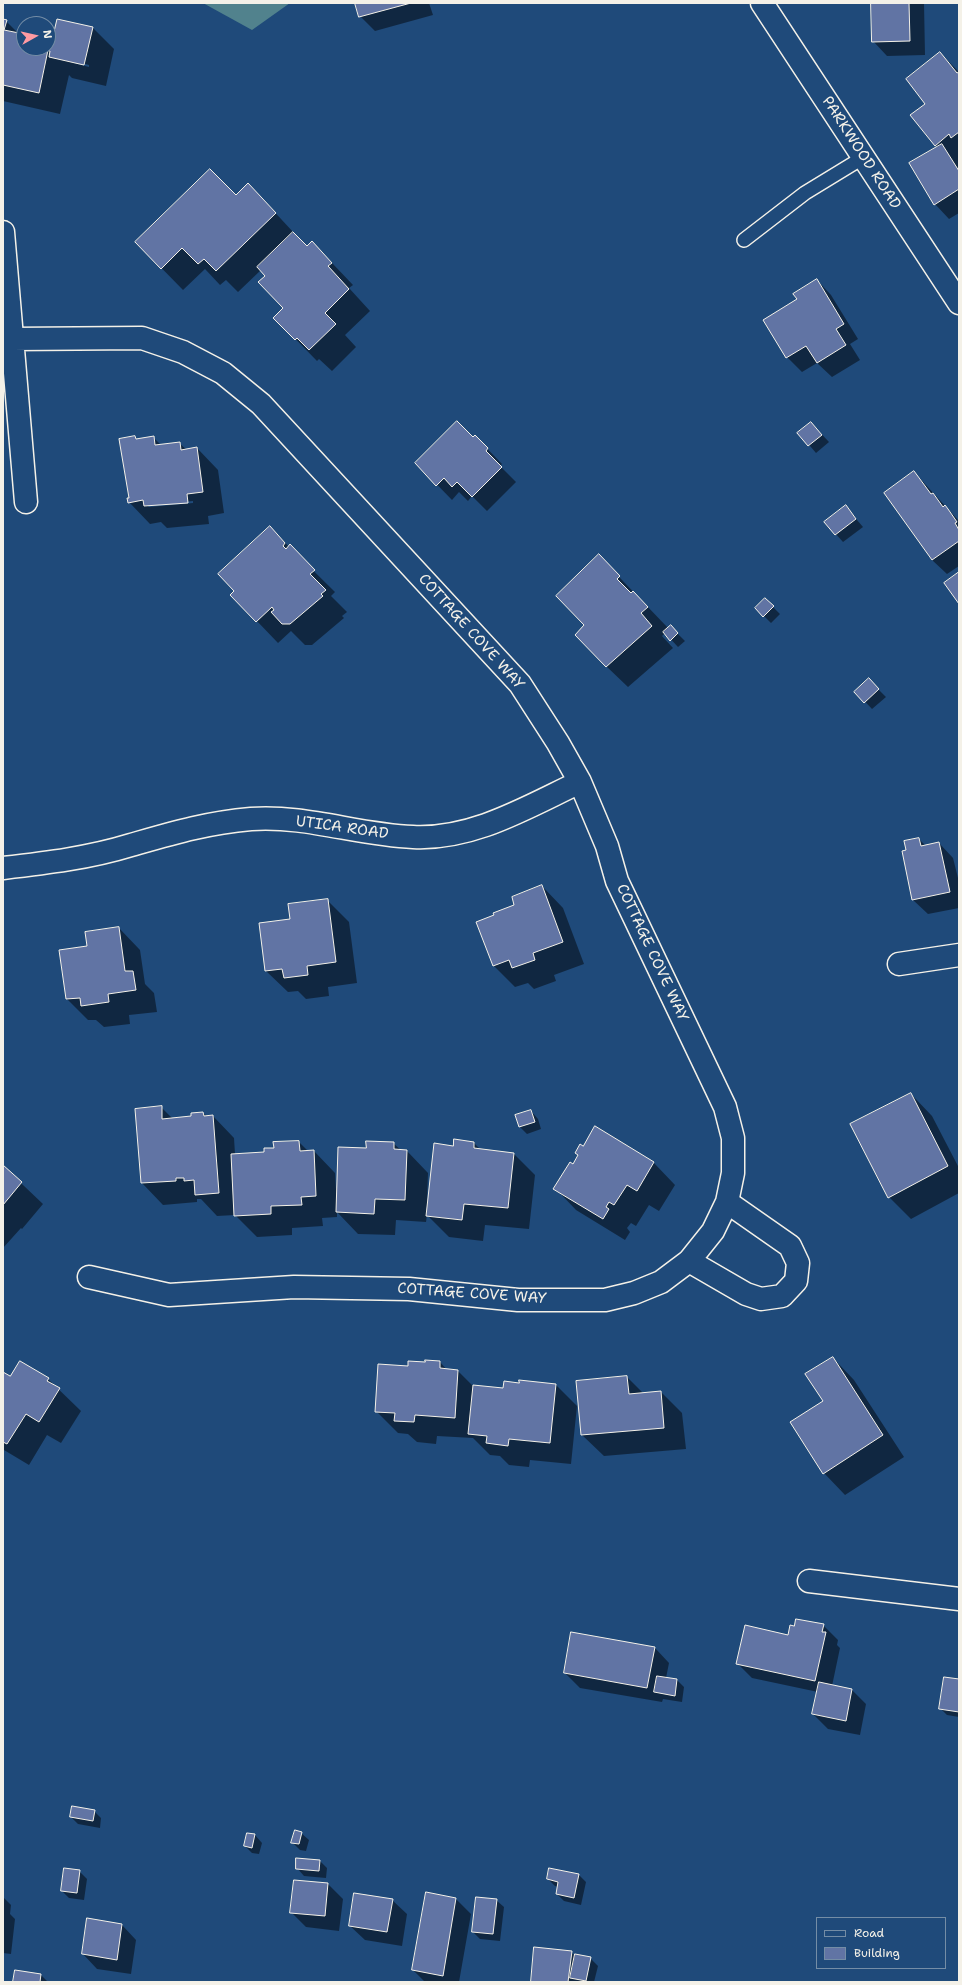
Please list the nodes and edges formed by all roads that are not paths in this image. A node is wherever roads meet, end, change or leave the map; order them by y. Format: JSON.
{"nodes":[{"id":1,"x":762,"y":3,"type":"edge"},
{"id":2,"x":864,"y":156,"type":"junction"},
{"id":3,"x":3,"y":232,"type":"edge"},
{"id":4,"x":744,"y":240,"type":"dead end"},
{"id":5,"x":959,"y":303,"type":"edge"},
{"id":6,"x":12,"y":339,"type":"junction"},
{"id":7,"x":26,"y":502,"type":"dead end"},
{"id":8,"x":580,"y":782,"type":"junction"},
{"id":9,"x":3,"y":868,"type":"edge"},
{"id":10,"x":959,"y":955,"type":"edge"},
{"id":11,"x":899,"y":964,"type":"dead end"},
{"id":12,"x":726,"y":1202,"type":"junction"},
{"id":13,"x":689,"y":1261,"type":"junction"},
{"id":14,"x":89,"y":1276,"type":"dead end"},
{"id":15,"x":809,"y":1582,"type":"dead end"},
{"id":16,"x":959,"y":1599,"type":"edge"}],
"edges":[{"from":1,"to":2,"type":"street","name":"PARKWOOD ROAD"},
{"from":2,"to":4,"type":"lane"},
{"from":2,"to":5,"type":"street","name":"PARKWOOD ROAD"},
{"from":3,"to":6,"type":"street"},
{"from":6,"to":7,"type":"street"},
{"from":6,"to":8,"type":"street","name":"COTTAGE COVE WAY"},
{"from":8,"to":9,"type":"street","name":"UTICA ROAD"},
{"from":8,"to":12,"type":"street","name":"COTTAGE COVE WAY"},
{"from":10,"to":11,"type":"street"},
{"from":12,"to":13,"type":"street","name":"COTTAGE COVE WAY"},
{"from":12,"to":13,"type":"street"},
{"from":13,"to":14,"type":"street","name":"COTTAGE COVE WAY"},
{"from":15,"to":16,"type":"street"}]}
